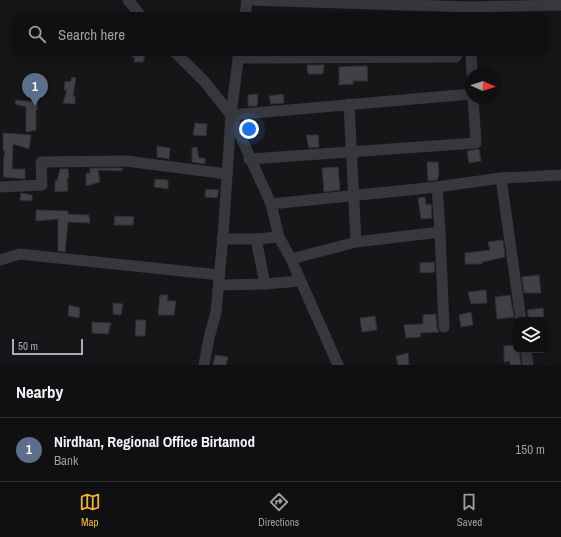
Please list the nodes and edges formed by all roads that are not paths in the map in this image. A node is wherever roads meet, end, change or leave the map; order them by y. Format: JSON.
{"nodes":[{"id":1,"x":128,"y":0,"type":"edge"},
{"id":2,"x":247,"y":0,"type":"edge"},
{"id":3,"x":561,"y":6,"type":"edge"},
{"id":4,"x":470,"y":8,"type":"edge"},
{"id":5,"x":138,"y":12,"type":"edge"},
{"id":6,"x":246,"y":12,"type":"edge"},
{"id":7,"x":179,"y":56,"type":"edge"},
{"id":8,"x":239,"y":56,"type":"edge"},
{"id":9,"x":348,"y":56,"type":"edge"},
{"id":10,"x":457,"y":56,"type":"edge"},
{"id":11,"x":471,"y":56,"type":"edge"},
{"id":12,"x":472,"y":68,"type":"edge"},
{"id":13,"x":465,"y":94,"type":"edge"},
{"id":14,"x":349,"y":104,"type":"junction"},
{"id":15,"x":474,"y":104,"type":"edge"},
{"id":16,"x":231,"y":116,"type":"junction"},
{"id":17,"x":351,"y":152,"type":"junction"},
{"id":18,"x":249,"y":158,"type":"junction"},
{"id":19,"x":227,"y":174,"type":"junction"},
{"id":20,"x":561,"y":175,"type":"edge"},
{"id":21,"x":501,"y":178,"type":"junction"},
{"id":22,"x":0,"y":187,"type":"edge"},
{"id":23,"x":437,"y":187,"type":"junction"},
{"id":24,"x":353,"y":196,"type":"junction"},
{"id":25,"x":271,"y":204,"type":"junction"},
{"id":26,"x":440,"y":232,"type":"junction"},
{"id":27,"x":279,"y":237,"type":"junction"},
{"id":28,"x":222,"y":239,"type":"junction"},
{"id":29,"x":256,"y":239,"type":"junction"},
{"id":30,"x":356,"y":242,"type":"junction"},
{"id":31,"x":291,"y":259,"type":"junction"},
{"id":32,"x":0,"y":260,"type":"edge"},
{"id":33,"x":219,"y":280,"type":"junction"},
{"id":34,"x":300,"y":281,"type":"junction"},
{"id":35,"x":264,"y":284,"type":"junction"},
{"id":36,"x":521,"y":317,"type":"edge"},
{"id":37,"x":444,"y":327,"type":"dead end"},
{"id":38,"x":526,"y":353,"type":"edge"},
{"id":39,"x":204,"y":365,"type":"edge"},
{"id":40,"x":338,"y":365,"type":"edge"},
{"id":41,"x":528,"y":365,"type":"edge"}],
"edges":[{"from":1,"to":5,"type":"street"},
{"from":2,"to":4,"type":"street"},
{"from":2,"to":6,"type":"street"},
{"from":3,"to":4,"type":"street"},
{"from":7,"to":16,"type":"street"},
{"from":8,"to":16,"type":"street"},
{"from":9,"to":10,"type":"street"},
{"from":11,"to":12,"type":"street"},
{"from":13,"to":14,"type":"street"},
{"from":14,"to":16,"type":"street"},
{"from":14,"to":17,"type":"street"},
{"from":15,"to":17,"type":"street"},
{"from":16,"to":18,"type":"street"},
{"from":16,"to":19,"type":"street"},
{"from":17,"to":18,"type":"street"},
{"from":17,"to":24,"type":"street"},
{"from":18,"to":25,"type":"street"},
{"from":19,"to":22,"type":"street"},
{"from":19,"to":28,"type":"street"},
{"from":20,"to":21,"type":"street"},
{"from":21,"to":23,"type":"street"},
{"from":21,"to":36,"type":"street"},
{"from":23,"to":24,"type":"street"},
{"from":23,"to":26,"type":"street"},
{"from":24,"to":25,"type":"street"},
{"from":24,"to":30,"type":"street"},
{"from":25,"to":27,"type":"street"},
{"from":26,"to":30,"type":"street"},
{"from":26,"to":37,"type":"street"},
{"from":27,"to":29,"type":"street"},
{"from":27,"to":31,"type":"street"},
{"from":28,"to":29,"type":"street"},
{"from":28,"to":33,"type":"street"},
{"from":29,"to":35,"type":"street"},
{"from":30,"to":31,"type":"street"},
{"from":31,"to":34,"type":"street"},
{"from":32,"to":33,"type":"street"},
{"from":33,"to":35,"type":"street"},
{"from":33,"to":39,"type":"street"},
{"from":34,"to":35,"type":"street"},
{"from":34,"to":40,"type":"street"},
{"from":38,"to":41,"type":"street"}]}
